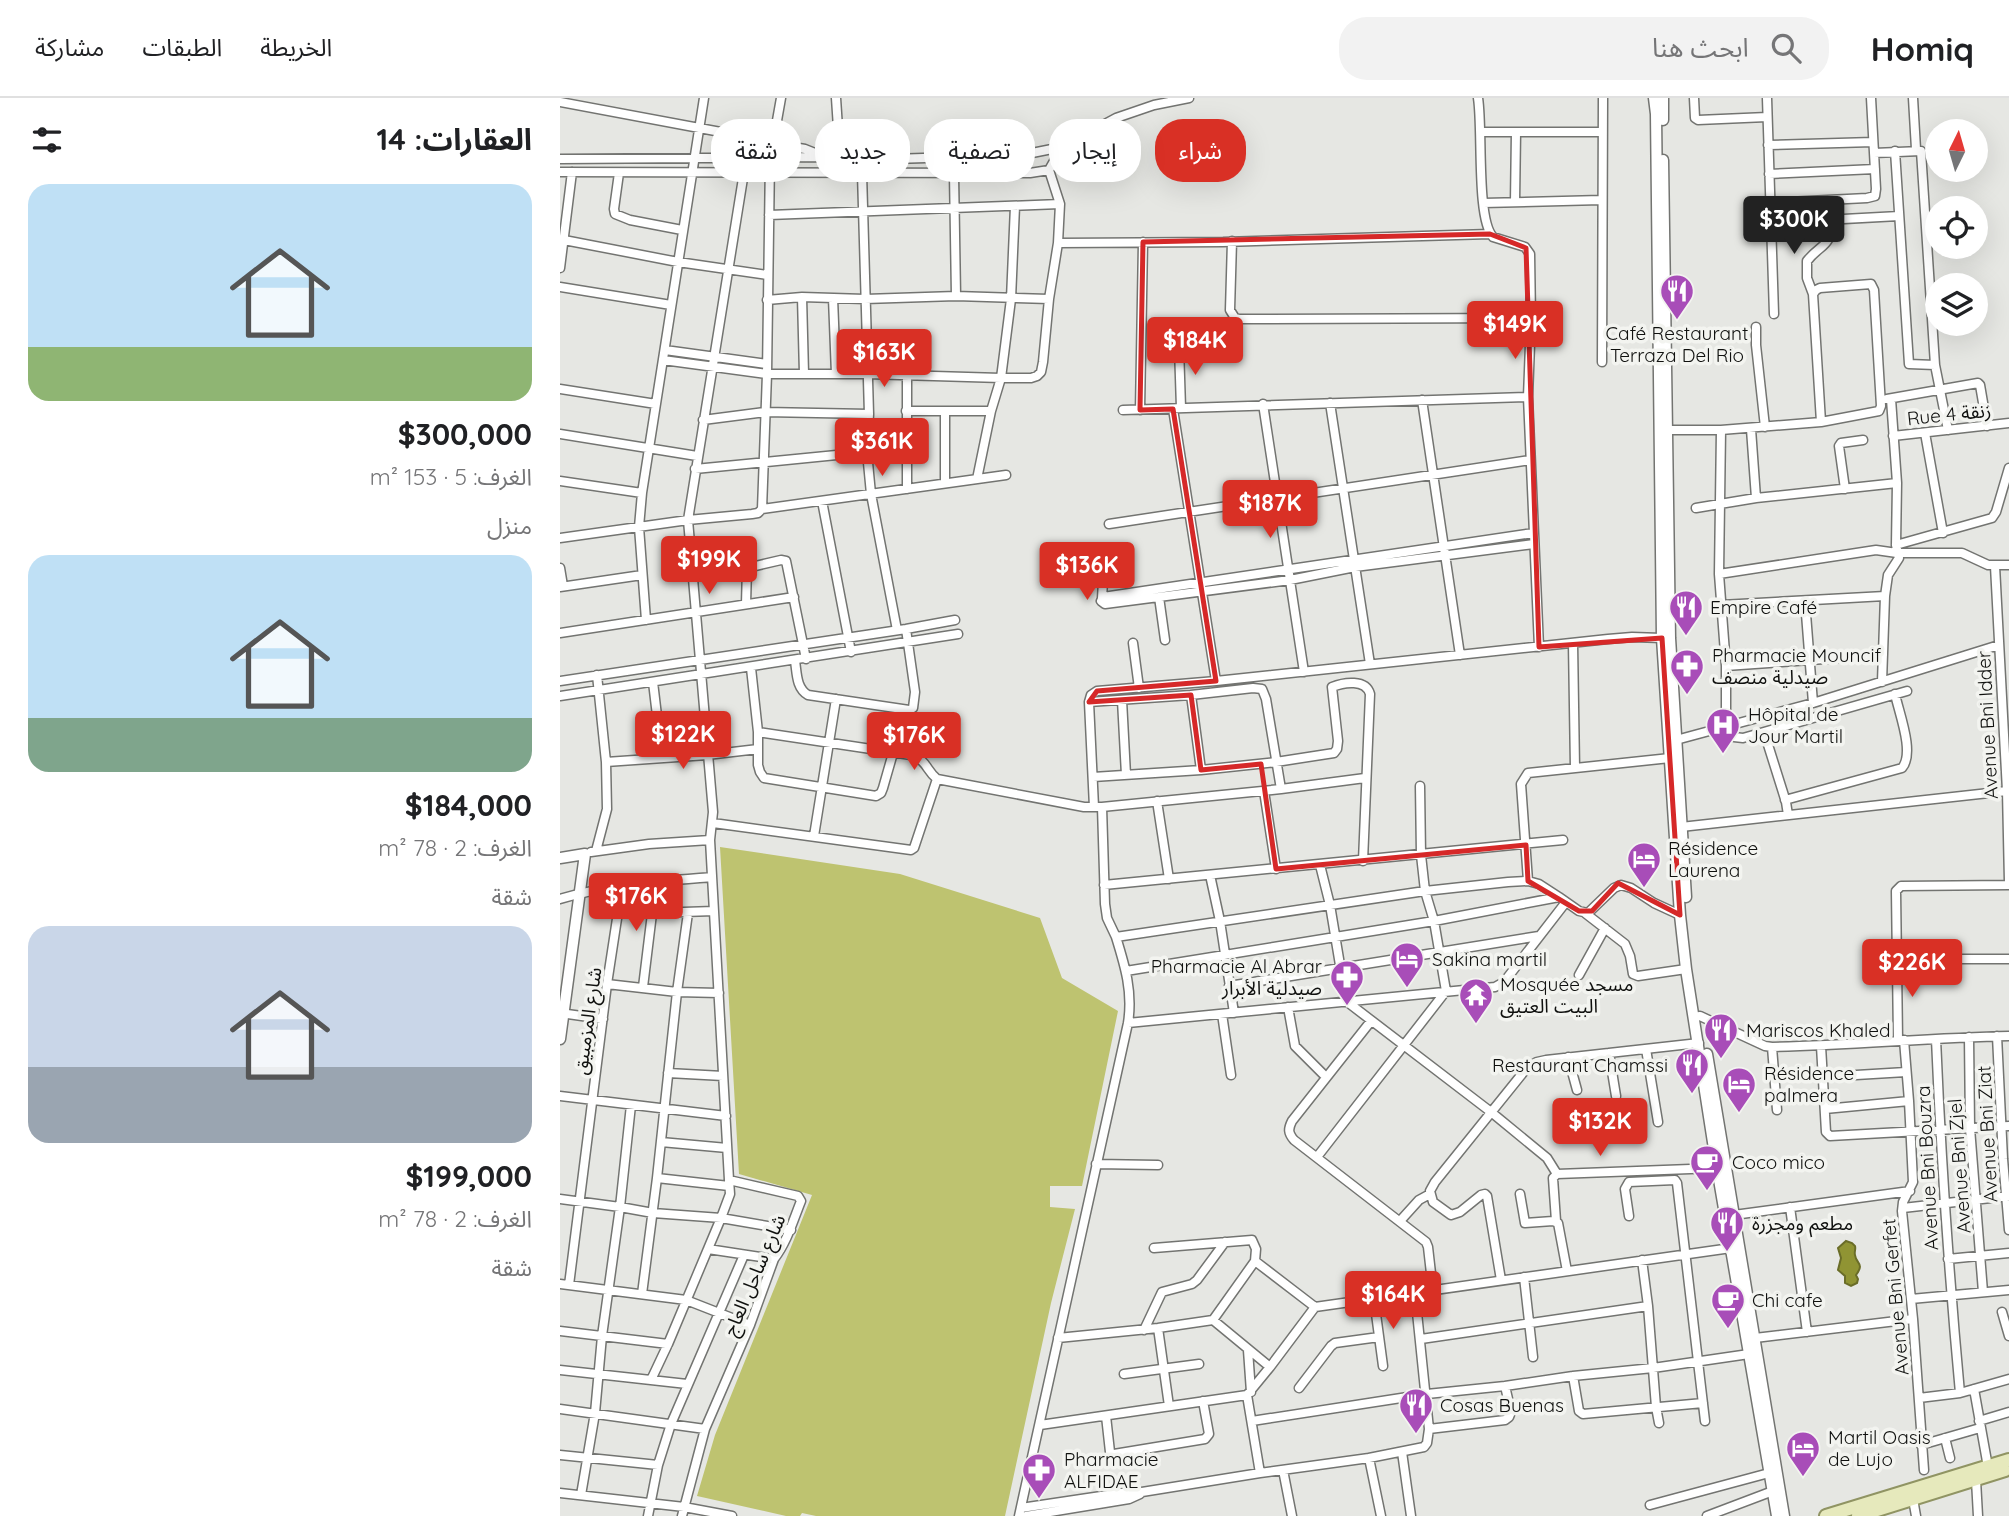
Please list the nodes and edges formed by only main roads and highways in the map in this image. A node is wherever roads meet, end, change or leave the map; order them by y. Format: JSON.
{"nodes":[{"id":1,"x":2009,"y":1460,"type":"edge"},
{"id":2,"x":2009,"y":1469,"type":"edge"},
{"id":3,"x":1826,"y":1516,"type":"edge"},
{"id":4,"x":1860,"y":1516,"type":"edge"}],
"edges":[{"from":1,"to":3,"type":"main road"},
{"from":2,"to":4,"type":"main road"}]}
